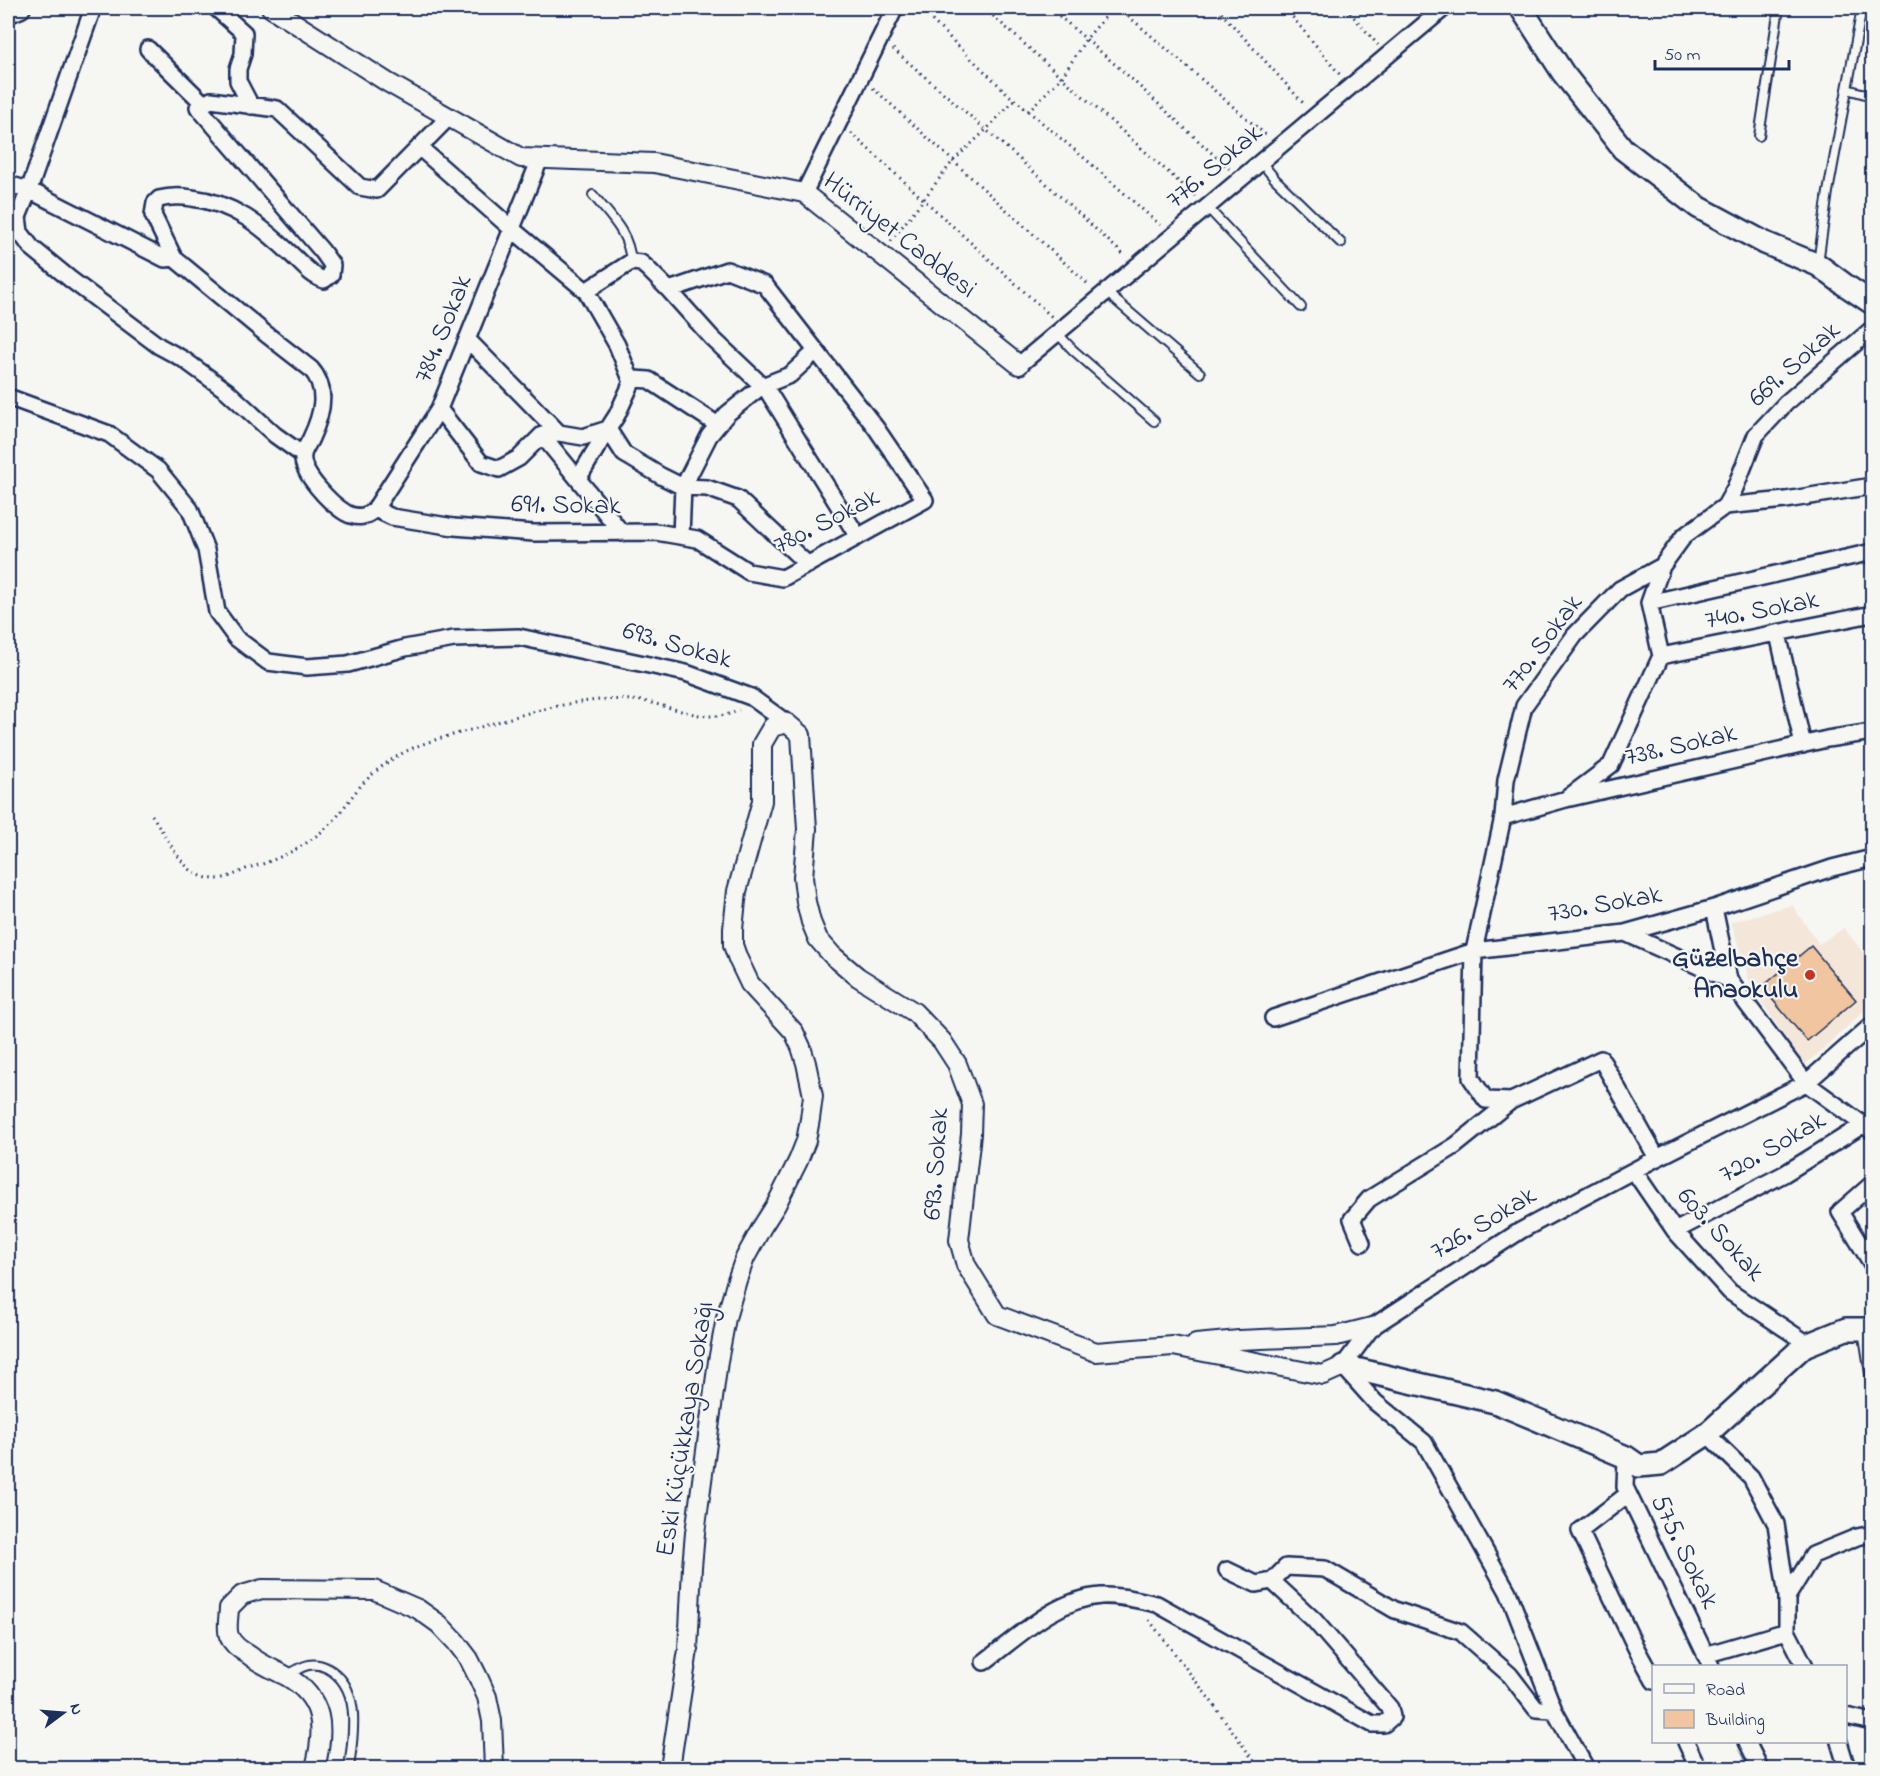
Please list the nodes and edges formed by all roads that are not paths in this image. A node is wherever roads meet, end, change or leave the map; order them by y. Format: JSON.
{"nodes":[{"id":1,"x":93,"y":8,"type":"edge"},
{"id":2,"x":216,"y":8,"type":"edge"},
{"id":3,"x":271,"y":8,"type":"edge"},
{"id":4,"x":895,"y":8,"type":"edge"},
{"id":5,"x":1444,"y":8,"type":"edge"},
{"id":6,"x":1521,"y":8,"type":"edge"},
{"id":7,"x":1779,"y":8,"type":"edge"},
{"id":8,"x":1862,"y":8,"type":"edge"},
{"id":9,"x":148,"y":49,"type":"dead end"},
{"id":10,"x":1847,"y":89,"type":"junction"},
{"id":11,"x":1872,"y":96,"type":"edge"},
{"id":12,"x":204,"y":104,"type":"junction"},
{"id":13,"x":251,"y":106,"type":"junction"},
{"id":14,"x":448,"y":117,"type":"junction"},
{"id":15,"x":1759,"y":136,"type":"dead end"},
{"id":16,"x":419,"y":147,"type":"junction"},
{"id":17,"x":540,"y":159,"type":"junction"},
{"id":18,"x":1261,"y":162,"type":"junction"},
{"id":19,"x":8,"y":184,"type":"edge"},
{"id":20,"x":29,"y":190,"type":"junction"},
{"id":21,"x":804,"y":193,"type":"junction"},
{"id":22,"x":593,"y":195,"type":"dead end"},
{"id":23,"x":1207,"y":207,"type":"junction"},
{"id":24,"x":512,"y":229,"type":"junction"},
{"id":25,"x":1341,"y":243,"type":"dead end"},
{"id":26,"x":174,"y":258,"type":"junction"},
{"id":27,"x":631,"y":262,"type":"junction"},
{"id":28,"x":1818,"y":264,"type":"junction"},
{"id":29,"x":669,"y":290,"type":"junction"},
{"id":30,"x":586,"y":291,"type":"junction"},
{"id":31,"x":1104,"y":294,"type":"junction"},
{"id":32,"x":1872,"y":303,"type":"edge"},
{"id":33,"x":1301,"y":307,"type":"dead end"},
{"id":34,"x":1872,"y":329,"type":"edge"},
{"id":35,"x":1061,"y":330,"type":"junction"},
{"id":36,"x":467,"y":339,"type":"junction"},
{"id":37,"x":816,"y":351,"type":"junction"},
{"id":38,"x":1019,"y":365,"type":"joint"},
{"id":39,"x":1200,"y":373,"type":"dead end"},
{"id":40,"x":632,"y":382,"type":"junction"},
{"id":41,"x":762,"y":386,"type":"junction"},
{"id":42,"x":8,"y":398,"type":"edge"},
{"id":43,"x":440,"y":409,"type":"junction"},
{"id":44,"x":1154,"y":420,"type":"dead end"},
{"id":45,"x":718,"y":425,"type":"junction"},
{"id":46,"x":608,"y":429,"type":"junction"},
{"id":47,"x":559,"y":434,"type":"junction"},
{"id":48,"x":542,"y":435,"type":"junction"},
{"id":49,"x":303,"y":455,"type":"junction"},
{"id":50,"x":578,"y":479,"type":"junction"},
{"id":51,"x":1872,"y":486,"type":"edge"},
{"id":52,"x":683,"y":487,"type":"junction"},
{"id":53,"x":1725,"y":506,"type":"junction"},
{"id":54,"x":375,"y":509,"type":"junction"},
{"id":55,"x":622,"y":533,"type":"junction"},
{"id":56,"x":681,"y":536,"type":"junction"},
{"id":57,"x":858,"y":537,"type":"junction"},
{"id":58,"x":1872,"y":552,"type":"edge"},
{"id":59,"x":808,"y":565,"type":"junction"},
{"id":60,"x":1662,"y":566,"type":"junction"},
{"id":61,"x":749,"y":572,"type":"joint"},
{"id":62,"x":1649,"y":603,"type":"junction"},
{"id":63,"x":1872,"y":614,"type":"edge"},
{"id":64,"x":1778,"y":634,"type":"junction"},
{"id":65,"x":1661,"y":656,"type":"junction"},
{"id":66,"x":787,"y":723,"type":"junction"},
{"id":67,"x":1872,"y":732,"type":"edge"},
{"id":68,"x":1803,"y":745,"type":"junction"},
{"id":69,"x":1566,"y":799,"type":"junction"},
{"id":70,"x":1503,"y":817,"type":"junction"},
{"id":71,"x":1872,"y":858,"type":"edge"},
{"id":72,"x":1714,"y":908,"type":"junction"},
{"id":73,"x":1625,"y":933,"type":"junction"},
{"id":74,"x":1474,"y":951,"type":"junction"},
{"id":75,"x":1729,"y":980,"type":"junction"},
{"id":76,"x":1273,"y":1018,"type":"dead end"},
{"id":77,"x":1872,"y":1025,"type":"edge"},
{"id":78,"x":1806,"y":1083,"type":"junction"},
{"id":79,"x":1511,"y":1101,"type":"junction"},
{"id":80,"x":1868,"y":1128,"type":"edge"},
{"id":81,"x":1657,"y":1158,"type":"junction"},
{"id":82,"x":1634,"y":1171,"type":"junction"},
{"id":83,"x":1872,"y":1184,"type":"edge"},
{"id":84,"x":1675,"y":1231,"type":"junction"},
{"id":85,"x":1362,"y":1243,"type":"dead end"},
{"id":86,"x":1872,"y":1264,"type":"edge"},
{"id":87,"x":1372,"y":1326,"type":"junction"},
{"id":88,"x":1868,"y":1329,"type":"edge"},
{"id":89,"x":1808,"y":1344,"type":"junction"},
{"id":90,"x":1173,"y":1346,"type":"junction"},
{"id":91,"x":1344,"y":1366,"type":"junction"},
{"id":92,"x":1872,"y":1386,"type":"edge"},
{"id":93,"x":1707,"y":1434,"type":"junction"},
{"id":94,"x":1626,"y":1457,"type":"junction"},
{"id":95,"x":1628,"y":1494,"type":"junction"},
{"id":96,"x":1872,"y":1534,"type":"edge"},
{"id":97,"x":1227,"y":1570,"type":"dead end"},
{"id":98,"x":1272,"y":1581,"type":"junction"},
{"id":99,"x":1787,"y":1597,"type":"junction"},
{"id":100,"x":1787,"y":1631,"type":"junction"},
{"id":101,"x":1708,"y":1661,"type":"edge"},
{"id":102,"x":984,"y":1662,"type":"dead end"},
{"id":103,"x":1804,"y":1665,"type":"edge"},
{"id":104,"x":287,"y":1676,"type":"junction"},
{"id":105,"x":1652,"y":1679,"type":"edge"},
{"id":106,"x":1554,"y":1710,"type":"junction"},
{"id":107,"x":1847,"y":1716,"type":"edge"},
{"id":108,"x":1872,"y":1722,"type":"edge"},
{"id":109,"x":1686,"y":1743,"type":"edge"},
{"id":110,"x":1748,"y":1743,"type":"edge"},
{"id":111,"x":1839,"y":1743,"type":"edge"},
{"id":112,"x":315,"y":1768,"type":"edge"},
{"id":113,"x":349,"y":1768,"type":"edge"},
{"id":114,"x":494,"y":1768,"type":"edge"},
{"id":115,"x":670,"y":1768,"type":"edge"},
{"id":116,"x":1586,"y":1768,"type":"edge"},
{"id":117,"x":1698,"y":1768,"type":"edge"},
{"id":118,"x":1760,"y":1768,"type":"edge"},
{"id":119,"x":1847,"y":1768,"type":"edge"}],
"edges":[{"from":1,"to":20,"type":"street"},
{"from":2,"to":13,"type":"street"},
{"from":3,"to":14,"type":"street","name":"Hürriyet Caddesi"},
{"from":4,"to":21,"type":"street"},
{"from":5,"to":18,"type":"street","name":"776. Sokak"},
{"from":6,"to":28,"type":"main road"},
{"from":7,"to":15,"type":"lane"},
{"from":8,"to":10,"type":"lane"},
{"from":9,"to":12,"type":"street"},
{"from":10,"to":11,"type":"lane"},
{"from":10,"to":28,"type":"lane"},
{"from":12,"to":13,"type":"street"},
{"from":12,"to":26,"type":"street"},
{"from":13,"to":16,"type":"street"},
{"from":14,"to":16,"type":"street"},
{"from":14,"to":17,"type":"street","name":"Hürriyet Caddesi"},
{"from":16,"to":24,"type":"street"},
{"from":17,"to":21,"type":"street","name":"Hürriyet Caddesi"},
{"from":17,"to":24,"type":"street","name":"784. Sokak"},
{"from":18,"to":23,"type":"street","name":"776. Sokak"},
{"from":18,"to":25,"type":"lane"},
{"from":19,"to":20,"type":"street"},
{"from":20,"to":26,"type":"street"},
{"from":20,"to":49,"type":"street"},
{"from":21,"to":38,"type":"street","name":"Hürriyet Caddesi"},
{"from":22,"to":27,"type":"lane"},
{"from":23,"to":31,"type":"street","name":"776. Sokak"},
{"from":23,"to":33,"type":"lane"},
{"from":24,"to":30,"type":"street"},
{"from":24,"to":36,"type":"street","name":"784. Sokak"},
{"from":26,"to":49,"type":"street"},
{"from":27,"to":29,"type":"street"},
{"from":27,"to":30,"type":"street"},
{"from":28,"to":32,"type":"main road"},
{"from":29,"to":37,"type":"street"},
{"from":29,"to":41,"type":"street"},
{"from":30,"to":40,"type":"street"},
{"from":31,"to":35,"type":"street","name":"776. Sokak"},
{"from":31,"to":39,"type":"lane"},
{"from":34,"to":53,"type":"street","name":"669. Sokak"},
{"from":35,"to":38,"type":"street","name":"776. Sokak"},
{"from":35,"to":44,"type":"lane"},
{"from":36,"to":43,"type":"street","name":"784. Sokak"},
{"from":36,"to":47,"type":"street"},
{"from":37,"to":41,"type":"street"},
{"from":37,"to":57,"type":"street","name":"780. Sokak"},
{"from":40,"to":45,"type":"street"},
{"from":40,"to":46,"type":"street"},
{"from":41,"to":45,"type":"street"},
{"from":41,"to":57,"type":"street"},
{"from":42,"to":66,"type":"street","name":"693. Sokak"},
{"from":43,"to":48,"type":"street"},
{"from":43,"to":54,"type":"street","name":"784. Sokak"},
{"from":45,"to":52,"type":"street"},
{"from":46,"to":47,"type":"street"},
{"from":46,"to":50,"type":"street"},
{"from":46,"to":52,"type":"street"},
{"from":47,"to":48,"type":"street"},
{"from":48,"to":50,"type":"street"},
{"from":49,"to":54,"type":"street"},
{"from":50,"to":55,"type":"street"},
{"from":51,"to":53,"type":"street"},
{"from":52,"to":56,"type":"street"},
{"from":52,"to":59,"type":"street"},
{"from":53,"to":60,"type":"street"},
{"from":54,"to":55,"type":"street","name":"691. Sokak"},
{"from":55,"to":56,"type":"street","name":"691. Sokak"},
{"from":56,"to":61,"type":"street","name":"691. Sokak"},
{"from":57,"to":59,"type":"street","name":"780. Sokak"},
{"from":58,"to":62,"type":"street"},
{"from":59,"to":61,"type":"street","name":"780. Sokak"},
{"from":60,"to":62,"type":"street"},
{"from":60,"to":70,"type":"street","name":"770. Sokak"},
{"from":62,"to":65,"type":"street"},
{"from":63,"to":64,"type":"street","name":"740. Sokak"},
{"from":64,"to":65,"type":"street","name":"740. Sokak"},
{"from":64,"to":68,"type":"street"},
{"from":65,"to":69,"type":"street"},
{"from":66,"to":90,"type":"street","name":"693. Sokak"},
{"from":66,"to":115,"type":"street","name":"Eski Küçükkaya Sokağı"},
{"from":67,"to":68,"type":"street","name":"738. Sokak"},
{"from":68,"to":69,"type":"street","name":"738. Sokak"},
{"from":69,"to":70,"type":"street","name":"738. Sokak"},
{"from":70,"to":74,"type":"street"},
{"from":71,"to":72,"type":"street","name":"730. Sokak"},
{"from":72,"to":73,"type":"street","name":"730. Sokak"},
{"from":72,"to":75,"type":"street"},
{"from":73,"to":74,"type":"street","name":"730. Sokak"},
{"from":73,"to":75,"type":"street"},
{"from":74,"to":76,"type":"street","name":"730. Sokak"},
{"from":74,"to":79,"type":"street"},
{"from":75,"to":78,"type":"street"},
{"from":77,"to":78,"type":"street","name":"726. Sokak"},
{"from":78,"to":80,"type":"street"},
{"from":78,"to":81,"type":"street","name":"726. Sokak"},
{"from":79,"to":81,"type":"street"},
{"from":79,"to":85,"type":"street"},
{"from":80,"to":84,"type":"street","name":"720. Sokak"},
{"from":81,"to":82,"type":"street","name":"726. Sokak"},
{"from":82,"to":84,"type":"street","name":"603. Sokak"},
{"from":82,"to":87,"type":"street","name":"726. Sokak"},
{"from":83,"to":86,"type":"street"},
{"from":84,"to":89,"type":"street","name":"603. Sokak"},
{"from":87,"to":90,"type":"street","name":"726. Sokak"},
{"from":87,"to":91,"type":"street"},
{"from":88,"to":89,"type":"main road"},
{"from":88,"to":92,"type":"lane"},
{"from":89,"to":93,"type":"main road"},
{"from":90,"to":91,"type":"street"},
{"from":91,"to":94,"type":"main road"},
{"from":91,"to":106,"type":"street"},
{"from":93,"to":94,"type":"main road"},
{"from":93,"to":99,"type":"street"},
{"from":94,"to":95,"type":"street","name":"575. Sokak"},
{"from":95,"to":101,"type":"street","name":"575. Sokak"},
{"from":95,"to":105,"type":"street"},
{"from":96,"to":99,"type":"street"},
{"from":97,"to":98,"type":"street"},
{"from":98,"to":102,"type":"street"},
{"from":98,"to":106,"type":"street"},
{"from":99,"to":100,"type":"street"},
{"from":100,"to":101,"type":"street"},
{"from":100,"to":103,"type":"street"},
{"from":104,"to":112,"type":"street"},
{"from":104,"to":113,"type":"lane"},
{"from":104,"to":114,"type":"street"},
{"from":106,"to":116,"type":"street"},
{"from":107,"to":108,"type":"street"},
{"from":109,"to":117,"type":"street"},
{"from":110,"to":118,"type":"street"},
{"from":111,"to":119,"type":"street"}]}
